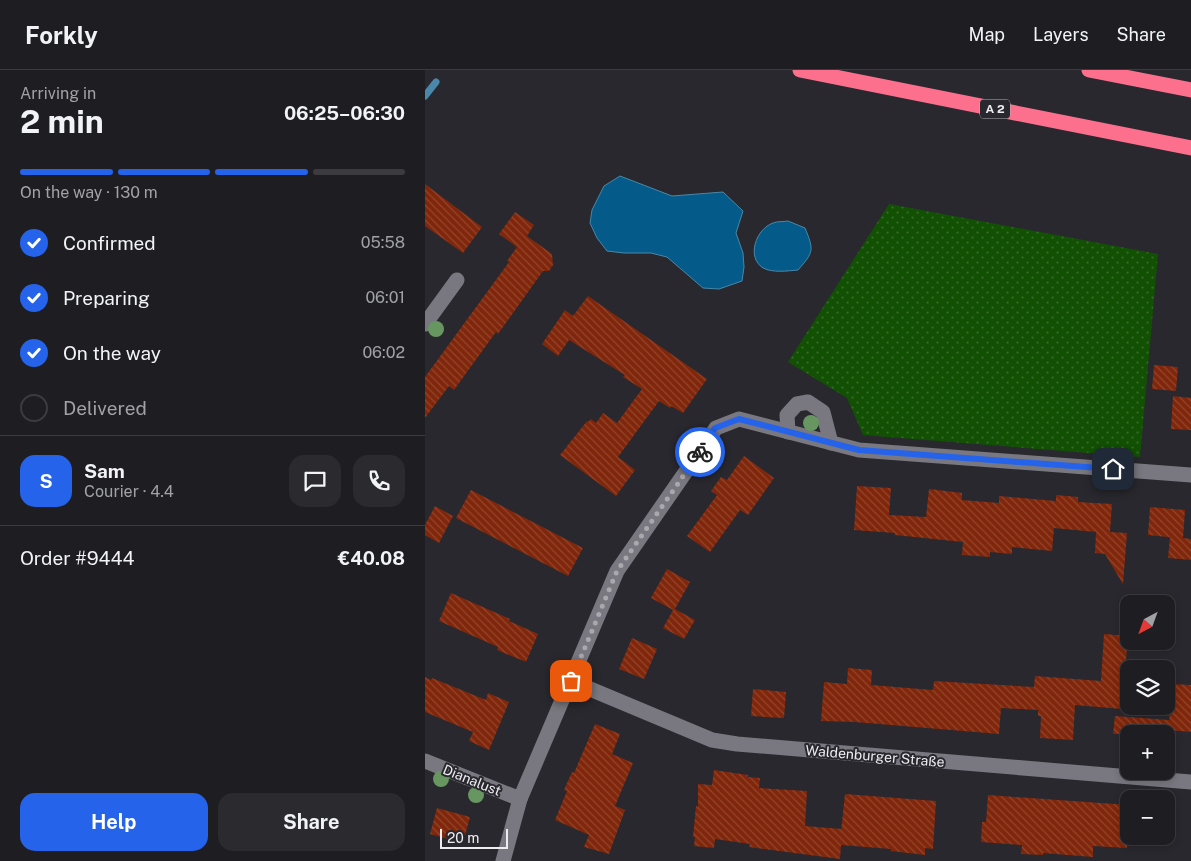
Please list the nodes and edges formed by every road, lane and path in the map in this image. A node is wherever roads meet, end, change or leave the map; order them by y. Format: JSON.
{"nodes":[{"id":1,"x":800,"y":70,"type":"edge"},
{"id":2,"x":1089,"y":70,"type":"edge"},
{"id":3,"x":1191,"y":90,"type":"edge"},
{"id":4,"x":1191,"y":148,"type":"edge"},
{"id":5,"x":457,"y":280,"type":"dead end"},
{"id":6,"x":425,"y":324,"type":"edge"},
{"id":7,"x":788,"y":432,"type":"junction"},
{"id":8,"x":831,"y":443,"type":"junction"},
{"id":9,"x":1191,"y":474,"type":"edge"},
{"id":10,"x":571,"y":681,"type":"junction"},
{"id":11,"x":425,"y":761,"type":"edge"},
{"id":12,"x":1191,"y":782,"type":"edge"},
{"id":13,"x":520,"y":799,"type":"junction"},
{"id":14,"x":503,"y":861,"type":"edge"}],
"edges":[{"from":1,"to":4,"type":"highway","number":"A 2"},
{"from":2,"to":3,"type":"highway"},
{"from":5,"to":6,"type":"street"},
{"from":7,"to":8,"type":"street"},
{"from":7,"to":8,"type":"street"},
{"from":7,"to":10,"type":"street"},
{"from":8,"to":9,"type":"street"},
{"from":10,"to":12,"type":"street","name":"Waldenburger Straße"},
{"from":10,"to":13,"type":"street"},
{"from":11,"to":13,"type":"street","name":"Dianalust"},
{"from":13,"to":14,"type":"street"}]}
